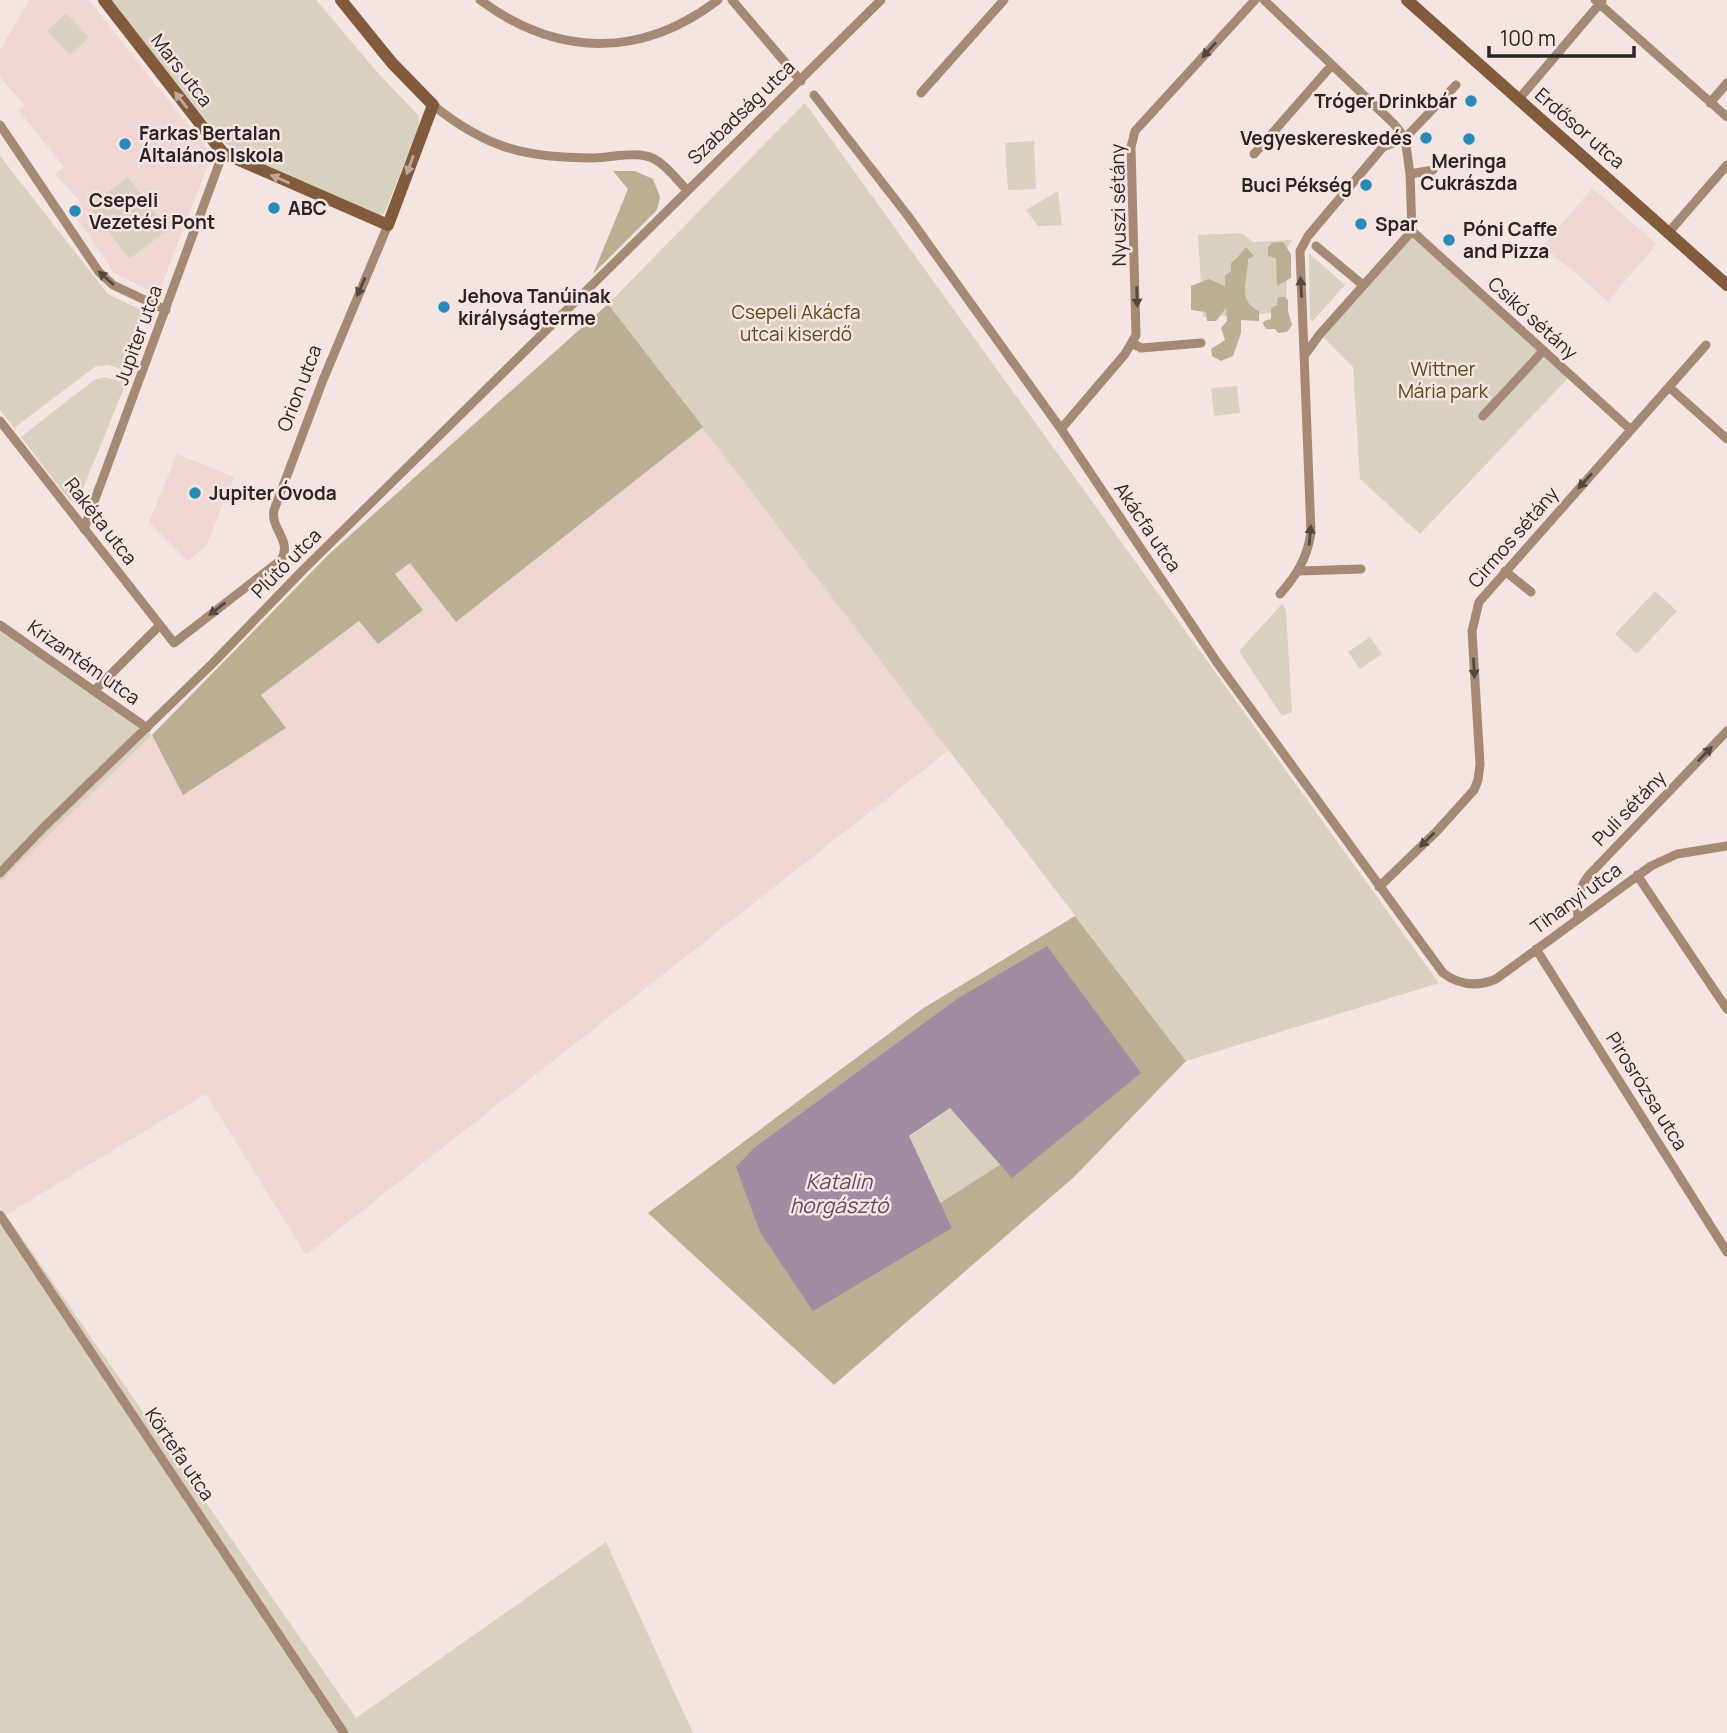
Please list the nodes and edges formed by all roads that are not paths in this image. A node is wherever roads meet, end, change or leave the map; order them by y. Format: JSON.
{"nodes":[{"id":1,"x":104,"y":0,"type":"edge"},
{"id":2,"x":341,"y":0,"type":"edge"},
{"id":3,"x":480,"y":0,"type":"edge"},
{"id":4,"x":718,"y":0,"type":"edge"},
{"id":5,"x":732,"y":0,"type":"edge"},
{"id":6,"x":881,"y":0,"type":"edge"},
{"id":7,"x":1004,"y":0,"type":"edge"},
{"id":8,"x":1255,"y":0,"type":"edge"},
{"id":9,"x":1264,"y":0,"type":"edge"},
{"id":10,"x":1407,"y":0,"type":"edge"},
{"id":11,"x":1599,"y":1,"type":"edge"},
{"id":12,"x":1332,"y":65,"type":"junction"},
{"id":13,"x":801,"y":81,"type":"junction"},
{"id":14,"x":1727,"y":83,"type":"edge"},
{"id":15,"x":1456,"y":85,"type":"dead end"},
{"id":16,"x":920,"y":93,"type":"dead end"},
{"id":17,"x":814,"y":95,"type":"dead end"},
{"id":18,"x":1518,"y":100,"type":"junction"},
{"id":19,"x":1710,"y":103,"type":"junction"},
{"id":20,"x":432,"y":106,"type":"junction"},
{"id":21,"x":1727,"y":117,"type":"edge"},
{"id":22,"x":0,"y":125,"type":"edge"},
{"id":23,"x":1405,"y":138,"type":"junction"},
{"id":24,"x":223,"y":153,"type":"junction"},
{"id":25,"x":1254,"y":154,"type":"dead end"},
{"id":26,"x":1727,"y":165,"type":"edge"},
{"id":27,"x":1433,"y":170,"type":"dead end"},
{"id":28,"x":1410,"y":174,"type":"junction"},
{"id":29,"x":687,"y":190,"type":"junction"},
{"id":30,"x":388,"y":225,"type":"junction"},
{"id":31,"x":1412,"y":231,"type":"junction"},
{"id":32,"x":1669,"y":232,"type":"junction"},
{"id":33,"x":1316,"y":246,"type":"dead end"},
{"id":34,"x":1363,"y":285,"type":"junction"},
{"id":35,"x":1727,"y":285,"type":"edge"},
{"id":36,"x":166,"y":310,"type":"junction"},
{"id":37,"x":1132,"y":343,"type":"junction"},
{"id":38,"x":1201,"y":343,"type":"dead end"},
{"id":39,"x":1706,"y":345,"type":"dead end"},
{"id":40,"x":1543,"y":351,"type":"junction"},
{"id":41,"x":1304,"y":356,"type":"junction"},
{"id":42,"x":1669,"y":387,"type":"junction"},
{"id":43,"x":1483,"y":416,"type":"dead end"},
{"id":44,"x":0,"y":421,"type":"edge"},
{"id":45,"x":1061,"y":429,"type":"junction"},
{"id":46,"x":1631,"y":430,"type":"junction"},
{"id":47,"x":1727,"y":439,"type":"edge"},
{"id":48,"x":85,"y":529,"type":"junction"},
{"id":49,"x":1362,"y":569,"type":"dead end"},
{"id":50,"x":1299,"y":571,"type":"junction"},
{"id":51,"x":1505,"y":571,"type":"junction"},
{"id":52,"x":1531,"y":592,"type":"dead end"},
{"id":53,"x":1280,"y":594,"type":"dead end"},
{"id":54,"x":0,"y":625,"type":"edge"},
{"id":55,"x":160,"y":625,"type":"junction"},
{"id":56,"x":174,"y":643,"type":"joint"},
{"id":57,"x":94,"y":691,"type":"junction"},
{"id":58,"x":148,"y":728,"type":"junction"},
{"id":59,"x":1727,"y":731,"type":"edge"},
{"id":60,"x":1727,"y":846,"type":"edge"},
{"id":61,"x":0,"y":873,"type":"edge"},
{"id":62,"x":1637,"y":875,"type":"junction"},
{"id":63,"x":1379,"y":887,"type":"junction"},
{"id":64,"x":1578,"y":919,"type":"junction"},
{"id":65,"x":1536,"y":949,"type":"junction"},
{"id":66,"x":1451,"y":979,"type":"joint"},
{"id":67,"x":1727,"y":1009,"type":"edge"},
{"id":68,"x":0,"y":1215,"type":"edge"},
{"id":69,"x":1727,"y":1252,"type":"edge"},
{"id":70,"x":344,"y":1733,"type":"edge"}],
"edges":[{"from":24,"to":1,"type":"street","name":"Mars utca","one_way":true},
{"from":2,"to":20,"type":"street","name":"Szabadság utca"},
{"from":3,"to":4,"type":"street"},
{"from":5,"to":13,"type":"street"},
{"from":6,"to":13,"type":"street","name":"Szabadság utca"},
{"from":7,"to":16,"type":"street"},
{"from":8,"to":37,"type":"street","name":"Nyuszi sétány","one_way":true},
{"from":9,"to":12,"type":"street"},
{"from":10,"to":18,"type":"street","name":"Erdősor utca"},
{"from":11,"to":18,"type":"street"},
{"from":11,"to":19,"type":"street"},
{"from":12,"to":23,"type":"street"},
{"from":12,"to":25,"type":"street"},
{"from":13,"to":29,"type":"street","name":"Szabadság utca"},
{"from":14,"to":19,"type":"street"},
{"from":15,"to":23,"type":"street"},
{"from":17,"to":45,"type":"street","name":"Akácfa utca"},
{"from":18,"to":32,"type":"street","name":"Erdősor utca"},
{"from":19,"to":21,"type":"street"},
{"from":20,"to":29,"type":"street","name":"Szabadság utca"},
{"from":20,"to":30,"type":"street","name":"Orion utca","one_way":true},
{"from":36,"to":22,"type":"street","one_way":true},
{"from":23,"to":28,"type":"street"},
{"from":41,"to":23,"type":"street","one_way":true},
{"from":30,"to":24,"type":"street","name":"Mars utca","one_way":true},
{"from":24,"to":36,"type":"street","name":"Jupiter utca"},
{"from":26,"to":32,"type":"street"},
{"from":27,"to":28,"type":"street"},
{"from":28,"to":31,"type":"street"},
{"from":29,"to":58,"type":"street","name":"Plútó utca"},
{"from":30,"to":56,"type":"street","name":"Orion utca","one_way":true},
{"from":31,"to":34,"type":"street"},
{"from":31,"to":40,"type":"street","name":"Csikó sétány"},
{"from":32,"to":35,"type":"street","name":"Erdősor utca"},
{"from":33,"to":34,"type":"street"},
{"from":34,"to":41,"type":"street"},
{"from":36,"to":48,"type":"street","name":"Jupiter utca"},
{"from":37,"to":38,"type":"street"},
{"from":37,"to":45,"type":"street"},
{"from":39,"to":42,"type":"street","name":"Cirmos sétány"},
{"from":40,"to":43,"type":"street"},
{"from":40,"to":46,"type":"street","name":"Csikó sétány"},
{"from":50,"to":41,"type":"street","one_way":true},
{"from":42,"to":46,"type":"street","name":"Cirmos sétány"},
{"from":42,"to":47,"type":"street"},
{"from":44,"to":48,"type":"street","name":"Rakéta utca"},
{"from":45,"to":63,"type":"street","name":"Akácfa utca"},
{"from":46,"to":51,"type":"street","name":"Cirmos sétány","one_way":true},
{"from":48,"to":55,"type":"street","name":"Rakéta utca"},
{"from":49,"to":50,"type":"street"},
{"from":50,"to":53,"type":"street"},
{"from":51,"to":52,"type":"street"},
{"from":51,"to":63,"type":"street","name":"Cirmos sétány","one_way":true},
{"from":54,"to":57,"type":"street","name":"Krizantém utca"},
{"from":55,"to":56,"type":"street","name":"Rakéta utca"},
{"from":55,"to":57,"type":"street"},
{"from":57,"to":58,"type":"street","name":"Krizantém utca"},
{"from":58,"to":61,"type":"street","name":"Plútó utca"},
{"from":64,"to":59,"type":"street","name":"Puli sétány","one_way":true},
{"from":60,"to":62,"type":"street","name":"Tihanyi utca"},
{"from":62,"to":64,"type":"street","name":"Tihanyi utca"},
{"from":62,"to":67,"type":"street"},
{"from":63,"to":66,"type":"street","name":"Akácfa utca"},
{"from":64,"to":65,"type":"street","name":"Tihanyi utca"},
{"from":65,"to":66,"type":"street","name":"Tihanyi utca"},
{"from":65,"to":69,"type":"street","name":"Pirosrózsa utca"},
{"from":68,"to":70,"type":"street","name":"Körtefa utca"}]}
